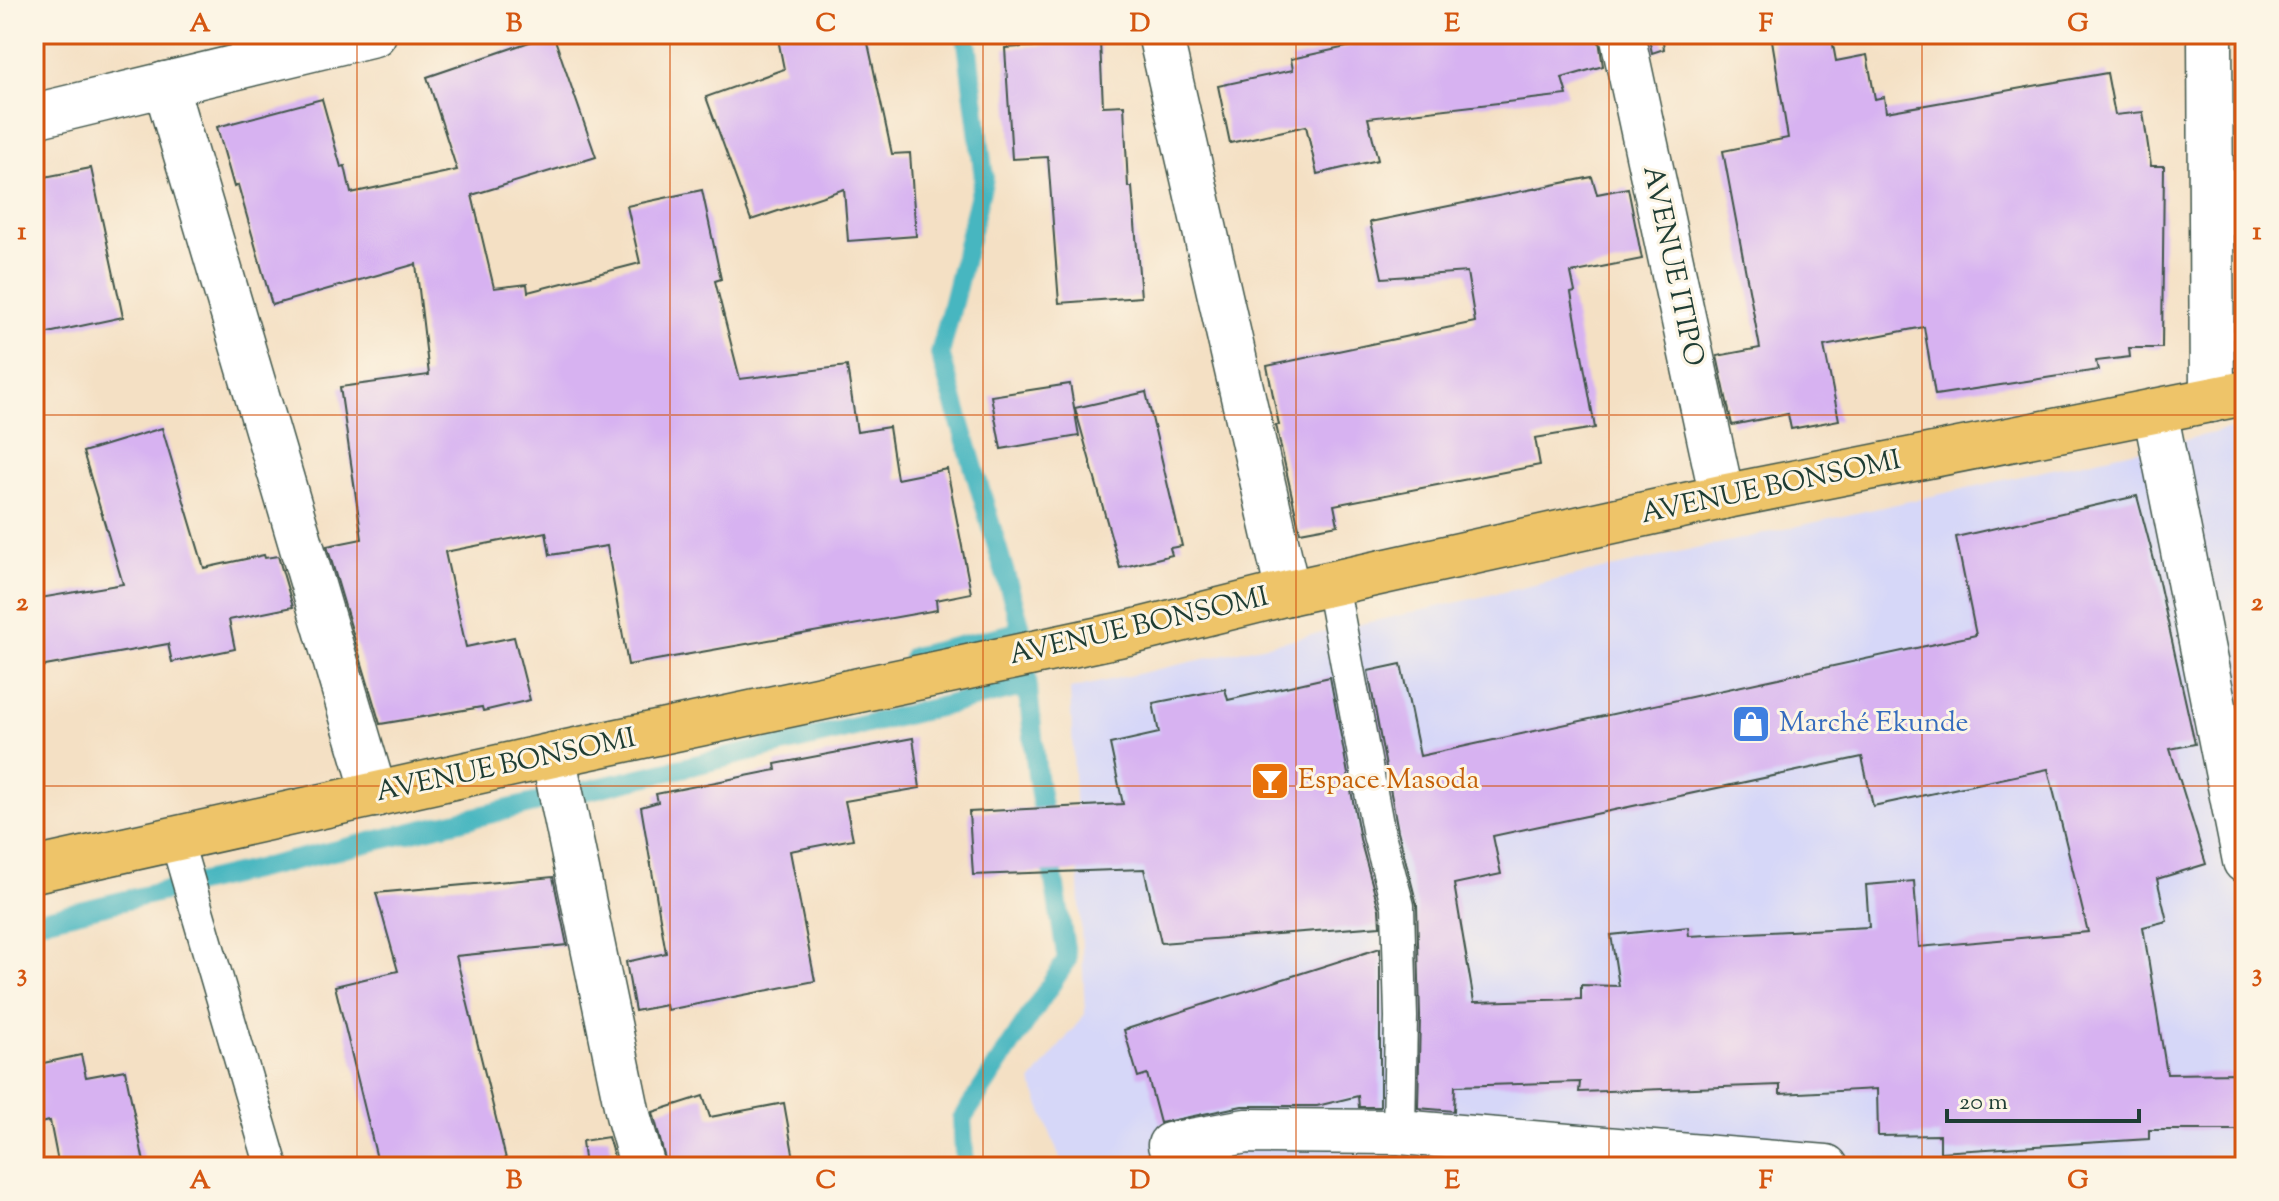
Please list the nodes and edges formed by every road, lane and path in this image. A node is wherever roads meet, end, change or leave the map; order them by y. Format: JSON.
{"nodes":[{"id":1,"x":374,"y":34,"type":"edge"},
{"id":2,"x":1160,"y":34,"type":"edge"},
{"id":3,"x":1622,"y":34,"type":"edge"},
{"id":4,"x":2210,"y":34,"type":"edge"},
{"id":5,"x":165,"y":84,"type":"junction"},
{"id":6,"x":34,"y":116,"type":"edge"},
{"id":7,"x":2228,"y":396,"type":"edge"},
{"id":8,"x":2155,"y":411,"type":"junction"},
{"id":9,"x":1722,"y":497,"type":"junction"},
{"id":10,"x":1332,"y":584,"type":"junction"},
{"id":11,"x":1288,"y":593,"type":"junction"},
{"id":12,"x":553,"y":755,"type":"junction"},
{"id":13,"x":375,"y":795,"type":"junction"},
{"id":14,"x":176,"y":839,"type":"junction"},
{"id":15,"x":2245,"y":861,"type":"edge"},
{"id":16,"x":34,"y":870,"type":"edge"},
{"id":17,"x":1399,"y":1132,"type":"junction"},
{"id":18,"x":1170,"y":1145,"type":"dead end"},
{"id":19,"x":272,"y":1167,"type":"edge"},
{"id":20,"x":643,"y":1167,"type":"edge"},
{"id":21,"x":1826,"y":1167,"type":"edge"}],
"edges":[{"from":1,"to":5,"type":"street"},
{"from":2,"to":11,"type":"street"},
{"from":3,"to":9,"type":"street","name":"AVENUE ITIPO"},
{"from":4,"to":7,"type":"street"},
{"from":5,"to":6,"type":"street"},
{"from":5,"to":13,"type":"street"},
{"from":7,"to":8,"type":"main road","name":"AVENUE BONSOMI"},
{"from":8,"to":9,"type":"main road","name":"AVENUE BONSOMI"},
{"from":8,"to":15,"type":"street"},
{"from":9,"to":10,"type":"main road","name":"AVENUE BONSOMI"},
{"from":10,"to":11,"type":"main road","name":"AVENUE BONSOMI"},
{"from":10,"to":17,"type":"lane"},
{"from":11,"to":12,"type":"main road","name":"AVENUE BONSOMI"},
{"from":12,"to":13,"type":"main road","name":"AVENUE BONSOMI"},
{"from":12,"to":20,"type":"street"},
{"from":13,"to":14,"type":"main road","name":"AVENUE BONSOMI"},
{"from":14,"to":16,"type":"main road","name":"AVENUE BONSOMI"},
{"from":14,"to":19,"type":"lane"},
{"from":17,"to":18,"type":"street"},
{"from":17,"to":21,"type":"street"}]}
